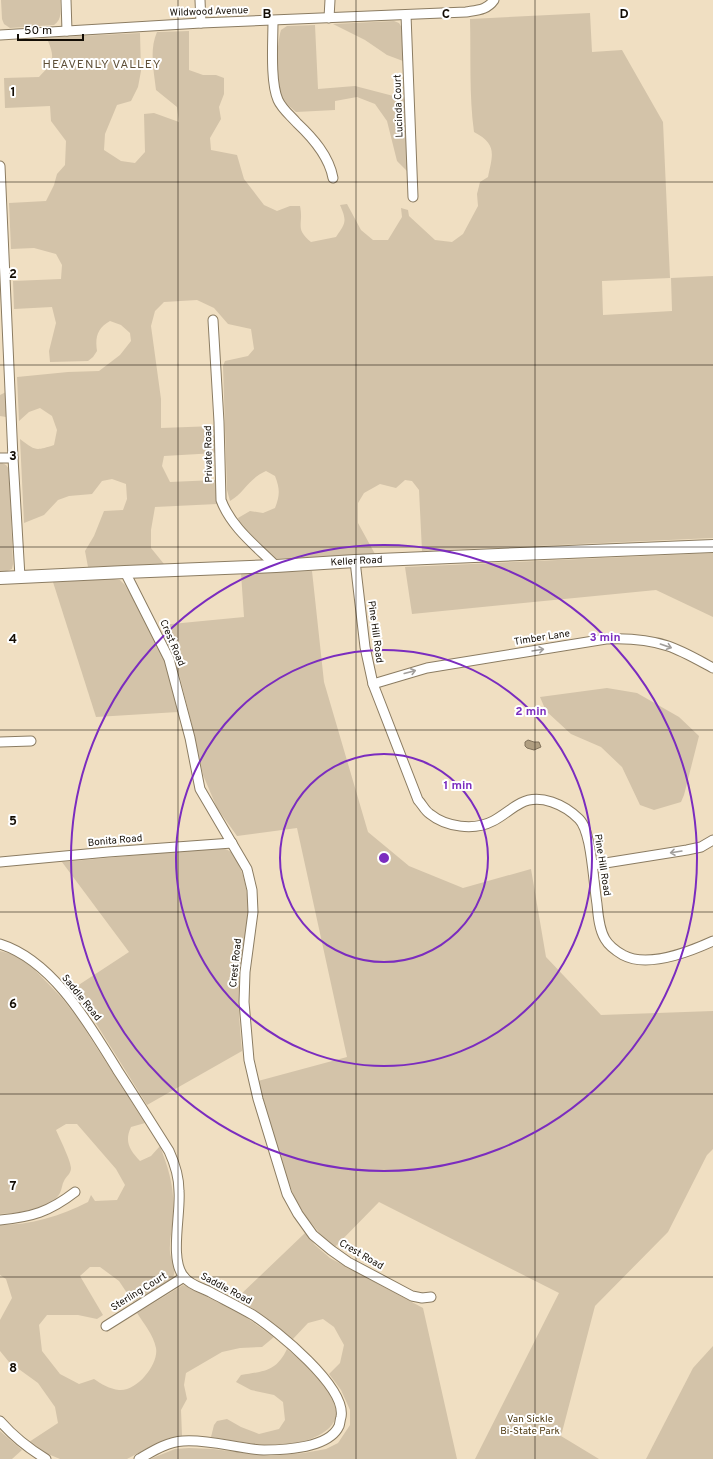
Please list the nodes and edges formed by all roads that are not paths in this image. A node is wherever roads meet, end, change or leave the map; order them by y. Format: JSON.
{"nodes":[{"id":1,"x":66,"y":0,"type":"edge"},
{"id":2,"x":200,"y":0,"type":"edge"},
{"id":3,"x":330,"y":0,"type":"edge"},
{"id":4,"x":492,"y":3,"type":"edge"},
{"id":5,"x":406,"y":15,"type":"junction"},
{"id":6,"x":329,"y":18,"type":"junction"},
{"id":7,"x":273,"y":21,"type":"junction"},
{"id":8,"x":201,"y":23,"type":"junction"},
{"id":9,"x":67,"y":31,"type":"junction"},
{"id":10,"x":0,"y":35,"type":"edge"},
{"id":11,"x":0,"y":166,"type":"edge"},
{"id":12,"x":333,"y":178,"type":"dead end"},
{"id":13,"x":413,"y":197,"type":"dead end"},
{"id":14,"x":213,"y":320,"type":"dead end"},
{"id":15,"x":4,"y":359,"type":"edge"},
{"id":16,"x":0,"y":458,"type":"edge"},
{"id":17,"x":13,"y":458,"type":"junction"},
{"id":18,"x":713,"y":546,"type":"edge"},
{"id":19,"x":355,"y":561,"type":"junction"},
{"id":20,"x":276,"y":566,"type":"junction"},
{"id":21,"x":125,"y":572,"type":"junction"},
{"id":22,"x":20,"y":577,"type":"junction"},
{"id":23,"x":0,"y":578,"type":"edge"},
{"id":24,"x":713,"y":668,"type":"edge"},
{"id":25,"x":373,"y":684,"type":"junction"},
{"id":26,"x":32,"y":741,"type":"dead end"},
{"id":27,"x":0,"y":742,"type":"edge"},
{"id":28,"x":713,"y":840,"type":"edge"},
{"id":29,"x":232,"y":843,"type":"junction"},
{"id":30,"x":0,"y":862,"type":"edge"},
{"id":31,"x":593,"y":865,"type":"junction"},
{"id":32,"x":713,"y":941,"type":"edge"},
{"id":33,"x":0,"y":944,"type":"edge"},
{"id":34,"x":75,"y":1192,"type":"dead end"},
{"id":35,"x":0,"y":1220,"type":"edge"},
{"id":36,"x":184,"y":1277,"type":"junction"},
{"id":37,"x":431,"y":1297,"type":"dead end"},
{"id":38,"x":106,"y":1326,"type":"dead end"},
{"id":39,"x":0,"y":1421,"type":"edge"},
{"id":40,"x":46,"y":1459,"type":"edge"},
{"id":41,"x":139,"y":1459,"type":"edge"}],
"edges":[{"from":1,"to":9,"type":"street"},
{"from":2,"to":8,"type":"street"},
{"from":3,"to":6,"type":"street"},
{"from":4,"to":5,"type":"street","name":"Wildwood Avenue"},
{"from":5,"to":6,"type":"street","name":"Wildwood Avenue"},
{"from":5,"to":13,"type":"street","name":"Lucinda Court"},
{"from":6,"to":7,"type":"street","name":"Wildwood Avenue"},
{"from":7,"to":8,"type":"street","name":"Wildwood Avenue"},
{"from":7,"to":12,"type":"street"},
{"from":8,"to":9,"type":"street","name":"Wildwood Avenue"},
{"from":9,"to":10,"type":"street","name":"Wildwood Avenue"},
{"from":11,"to":15,"type":"street"},
{"from":14,"to":20,"type":"street","name":"Private Road"},
{"from":15,"to":17,"type":"street"},
{"from":16,"to":17,"type":"street"},
{"from":17,"to":22,"type":"street"},
{"from":18,"to":19,"type":"street","name":"Keller Road"},
{"from":19,"to":20,"type":"street","name":"Keller Road"},
{"from":19,"to":25,"type":"street","name":"Pine Hill Road"},
{"from":20,"to":21,"type":"street","name":"Keller Road"},
{"from":21,"to":22,"type":"street","name":"Keller Road"},
{"from":21,"to":29,"type":"street","name":"Crest Road"},
{"from":22,"to":23,"type":"street","name":"Keller Road"},
{"from":25,"to":24,"type":"street","name":"Timber Lane","one_way":true},
{"from":25,"to":31,"type":"street","name":"Pine Hill Road"},
{"from":26,"to":27,"type":"street"},
{"from":28,"to":31,"type":"street","one_way":true},
{"from":29,"to":30,"type":"street","name":"Bonita Road"},
{"from":29,"to":37,"type":"street","name":"Crest Road"},
{"from":31,"to":32,"type":"street","name":"Pine Hill Road"},
{"from":33,"to":36,"type":"street","name":"Saddle Road"},
{"from":34,"to":35,"type":"street"},
{"from":36,"to":38,"type":"street","name":"Sterling Court"},
{"from":36,"to":41,"type":"street","name":"Saddle Road"},
{"from":39,"to":40,"type":"street"}]}
